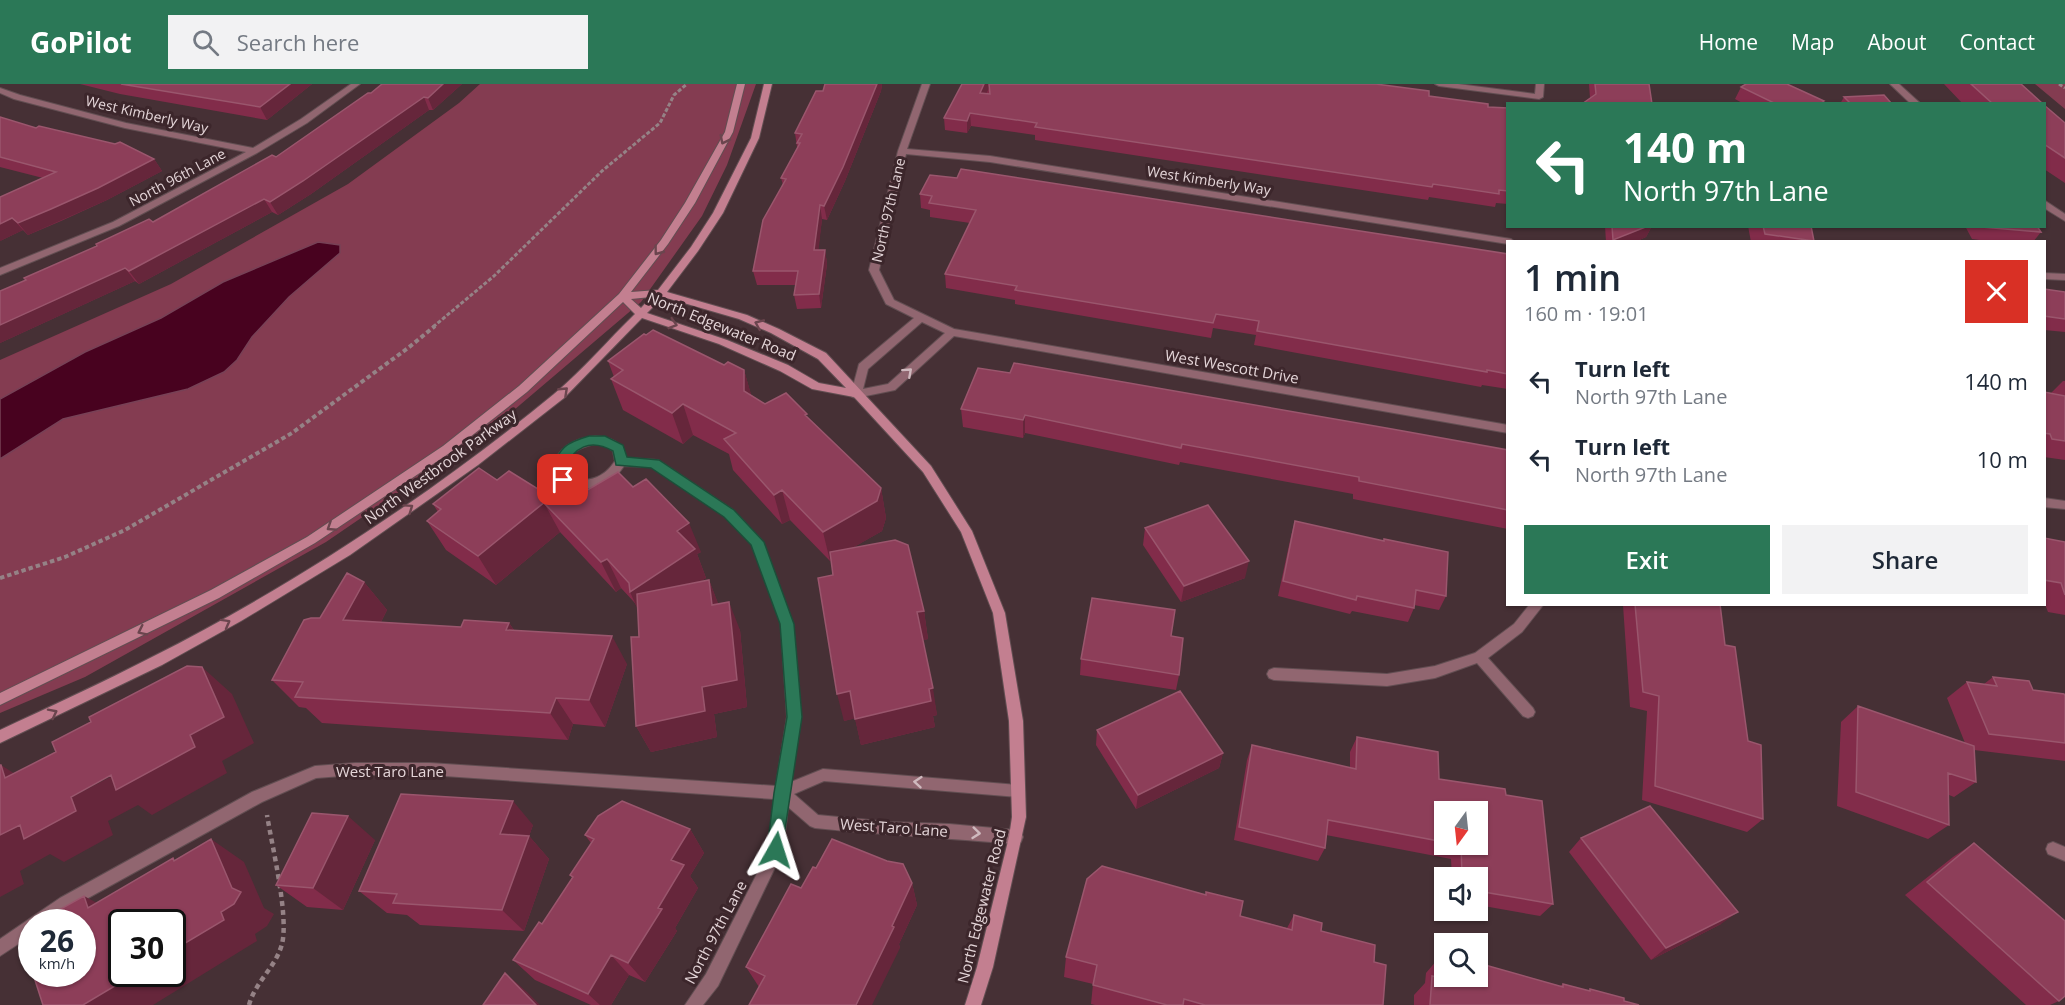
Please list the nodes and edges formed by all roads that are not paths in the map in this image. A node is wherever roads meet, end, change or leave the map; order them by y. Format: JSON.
{"nodes":[{"id":1,"x":356,"y":84,"type":"edge"},
{"id":2,"x":741,"y":84,"type":"edge"},
{"id":3,"x":768,"y":84,"type":"edge"},
{"id":4,"x":926,"y":84,"type":"edge"},
{"id":5,"x":1439,"y":84,"type":"edge"},
{"id":6,"x":1540,"y":84,"type":"edge"},
{"id":7,"x":1894,"y":84,"type":"edge"},
{"id":8,"x":0,"y":90,"type":"edge"},
{"id":9,"x":1915,"y":102,"type":"edge"},
{"id":10,"x":902,"y":151,"type":"junction"},
{"id":11,"x":254,"y":152,"type":"junction"},
{"id":12,"x":2046,"y":204,"type":"edge"},
{"id":13,"x":2065,"y":218,"type":"edge"},
{"id":14,"x":1506,"y":241,"type":"edge"},
{"id":15,"x":0,"y":272,"type":"edge"},
{"id":16,"x":2046,"y":276,"type":"edge"},
{"id":17,"x":2065,"y":277,"type":"edge"},
{"id":18,"x":661,"y":293,"type":"junction"},
{"id":19,"x":623,"y":296,"type":"junction"},
{"id":20,"x":641,"y":314,"type":"junction"},
{"id":21,"x":921,"y":318,"type":"junction"},
{"id":22,"x":952,"y":332,"type":"junction"},
{"id":23,"x":856,"y":394,"type":"junction"},
{"id":24,"x":1506,"y":429,"type":"edge"},
{"id":25,"x":621,"y":462,"type":"junction"},
{"id":26,"x":2046,"y":502,"type":"edge"},
{"id":27,"x":2065,"y":505,"type":"edge"},
{"id":28,"x":1536,"y":606,"type":"edge"},
{"id":29,"x":1479,"y":657,"type":"junction"},
{"id":30,"x":1274,"y":674,"type":"dead end"},
{"id":31,"x":0,"y":699,"type":"edge"},
{"id":32,"x":1528,"y":712,"type":"dead end"},
{"id":33,"x":0,"y":738,"type":"edge"},
{"id":34,"x":1018,"y":791,"type":"junction"},
{"id":35,"x":782,"y":793,"type":"junction"},
{"id":36,"x":1016,"y":837,"type":"junction"},
{"id":37,"x":56,"y":909,"type":"edge"},
{"id":38,"x":18,"y":936,"type":"edge"},
{"id":39,"x":0,"y":948,"type":"edge"},
{"id":40,"x":693,"y":1005,"type":"edge"},
{"id":41,"x":973,"y":1005,"type":"edge"}],
"edges":[{"from":1,"to":11,"type":"street","name":"North 96th Lane"},
{"from":2,"to":19,"type":"street","name":"North Westbrook Parkway","one_way":true},
{"from":3,"to":18,"type":"street","name":"North Westbrook Parkway"},
{"from":4,"to":10,"type":"street","name":"North 97th Lane"},
{"from":5,"to":6,"type":"street"},
{"from":7,"to":9,"type":"street"},
{"from":8,"to":11,"type":"street","name":"West Kimberly Way"},
{"from":10,"to":14,"type":"street","name":"West Kimberly Way"},
{"from":10,"to":21,"type":"street","name":"North 97th Lane"},
{"from":11,"to":15,"type":"street","name":"North 96th Lane"},
{"from":12,"to":13,"type":"street"},
{"from":16,"to":17,"type":"street"},
{"from":18,"to":19,"type":"street","name":"North Edgewater Road"},
{"from":18,"to":20,"type":"street","name":"North Westbrook Parkway"},
{"from":23,"to":18,"type":"street","name":"North Edgewater Road","one_way":true},
{"from":19,"to":20,"type":"street","name":"North Edgewater Road"},
{"from":19,"to":31,"type":"street","name":"North Westbrook Parkway","one_way":true},
{"from":20,"to":23,"type":"street","name":"North Edgewater Road","one_way":true},
{"from":33,"to":20,"type":"street","name":"North Westbrook Parkway","one_way":true},
{"from":21,"to":22,"type":"street","name":"North 97th Lane"},
{"from":21,"to":23,"type":"street"},
{"from":23,"to":22,"type":"street","one_way":true},
{"from":22,"to":24,"type":"street","name":"West Wescott Drive"},
{"from":23,"to":34,"type":"street","name":"North Edgewater Road"},
{"from":25,"to":25,"type":"street"},
{"from":25,"to":35,"type":"street","name":"North 97th Lane"},
{"from":26,"to":27,"type":"street"},
{"from":28,"to":29,"type":"street"},
{"from":29,"to":30,"type":"street"},
{"from":29,"to":32,"type":"street"},
{"from":34,"to":35,"type":"street","name":"West Taro Lane","one_way":true},
{"from":34,"to":36,"type":"street","name":"North Edgewater Road"},
{"from":35,"to":36,"type":"street","name":"West Taro Lane","one_way":true},
{"from":35,"to":37,"type":"street","name":"West Taro Lane"},
{"from":35,"to":40,"type":"street","name":"North 97th Lane"},
{"from":36,"to":41,"type":"street","name":"North Edgewater Road"},
{"from":38,"to":39,"type":"street"}]}
